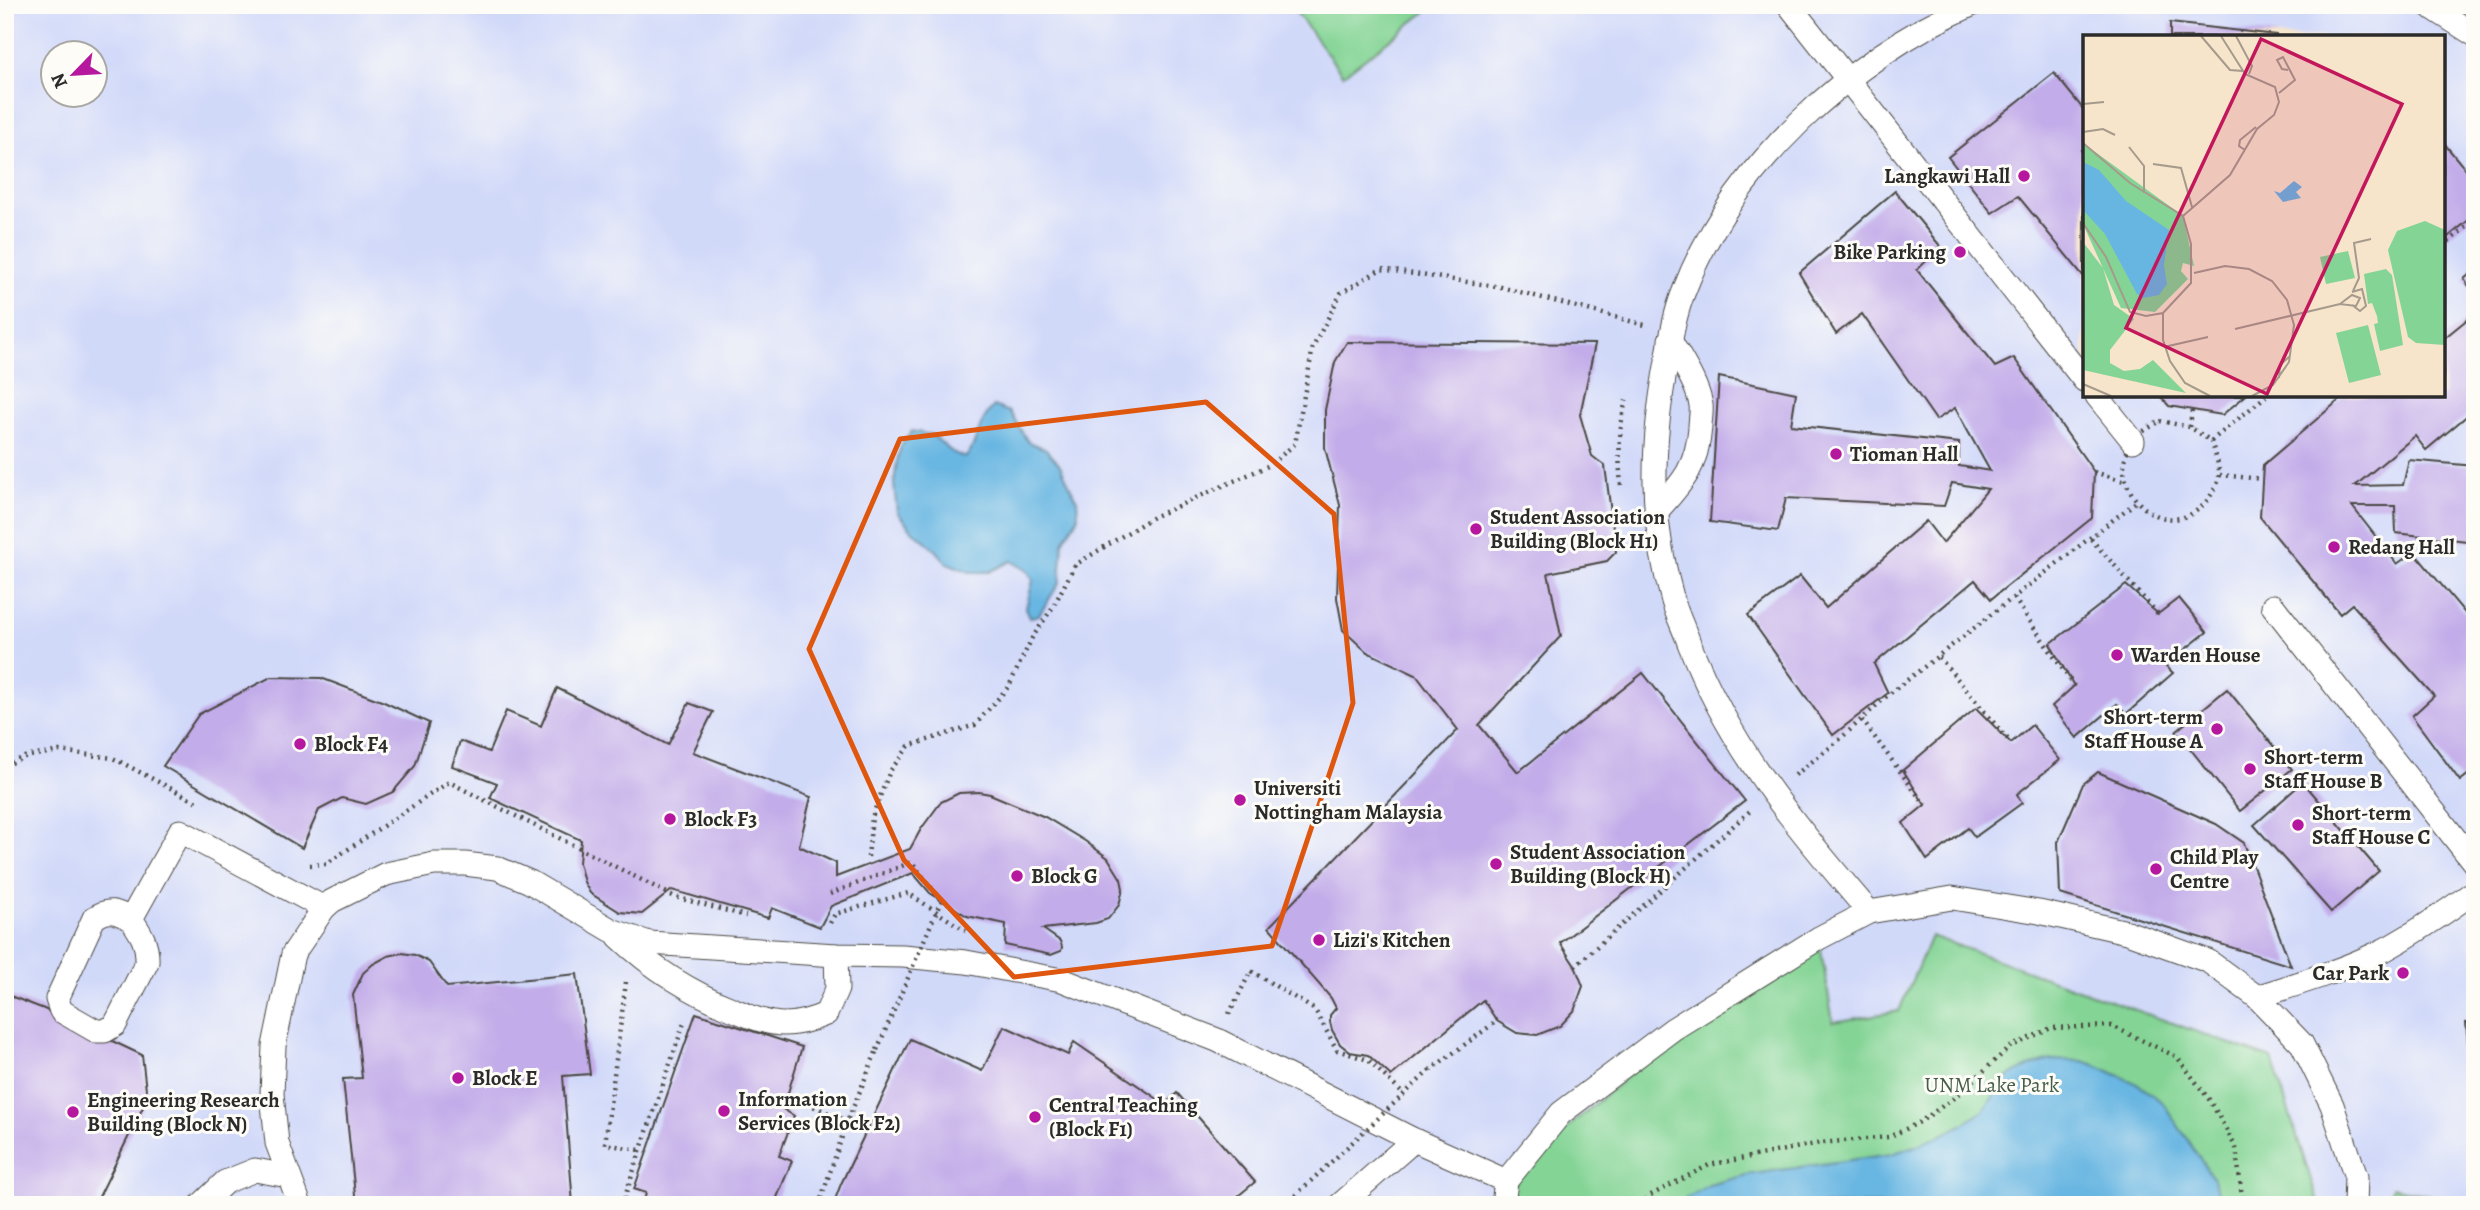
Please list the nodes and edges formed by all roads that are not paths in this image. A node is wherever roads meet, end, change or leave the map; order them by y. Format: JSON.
{"nodes":[{"id":1,"x":1789,"y":5,"type":"edge"},
{"id":2,"x":1971,"y":5,"type":"edge"},
{"id":3,"x":2428,"y":5,"type":"edge"},
{"id":4,"x":2475,"y":36,"type":"edge"},
{"id":5,"x":1846,"y":79,"type":"junction"},
{"id":6,"x":1672,"y":335,"type":"junction"},
{"id":7,"x":2083,"y":379,"type":"edge"},
{"id":8,"x":2098,"y":397,"type":"edge"},
{"id":9,"x":2133,"y":441,"type":"road end"},
{"id":10,"x":1655,"y":513,"type":"junction"},
{"id":11,"x":2273,"y":606,"type":"dead end"},
{"id":12,"x":2475,"y":864,"type":"edge"},
{"id":13,"x":2475,"y":891,"type":"edge"},
{"id":14,"x":324,"y":908,"type":"junction"},
{"id":15,"x":1869,"y":912,"type":"junction"},
{"id":16,"x":131,"y":919,"type":"junction"},
{"id":17,"x":611,"y":930,"type":"junction"},
{"id":18,"x":836,"y":956,"type":"junction"},
{"id":19,"x":2257,"y":997,"type":"junction"},
{"id":20,"x":1414,"y":1140,"type":"junction"},
{"id":21,"x":288,"y":1176,"type":"junction"},
{"id":22,"x":1506,"y":1181,"type":"junction"},
{"id":23,"x":201,"y":1205,"type":"edge"},
{"id":24,"x":300,"y":1205,"type":"edge"},
{"id":25,"x":1340,"y":1205,"type":"edge"},
{"id":26,"x":1503,"y":1205,"type":"edge"},
{"id":27,"x":2355,"y":1205,"type":"edge"}],
"edges":[{"from":1,"to":5,"type":"lane"},
{"from":2,"to":5,"type":"lane"},
{"from":3,"to":4,"type":"lane"},
{"from":5,"to":6,"type":"lane"},
{"from":5,"to":7,"type":"lane"},
{"from":6,"to":10,"type":"lane"},
{"from":6,"to":10,"type":"lane"},
{"from":8,"to":9,"type":"lane"},
{"from":10,"to":15,"type":"lane"},
{"from":11,"to":12,"type":"lane"},
{"from":13,"to":19,"type":"lane"},
{"from":14,"to":16,"type":"lane"},
{"from":14,"to":17,"type":"lane"},
{"from":14,"to":21,"type":"lane"},
{"from":15,"to":19,"type":"lane"},
{"from":15,"to":22,"type":"lane"},
{"from":16,"to":16,"type":"lane"},
{"from":17,"to":18,"type":"lane"},
{"from":17,"to":18,"type":"lane"},
{"from":18,"to":20,"type":"lane"},
{"from":19,"to":27,"type":"lane"},
{"from":20,"to":22,"type":"lane"},
{"from":20,"to":25,"type":"lane"},
{"from":21,"to":23,"type":"lane"},
{"from":21,"to":24,"type":"lane"},
{"from":22,"to":26,"type":"lane"}]}
